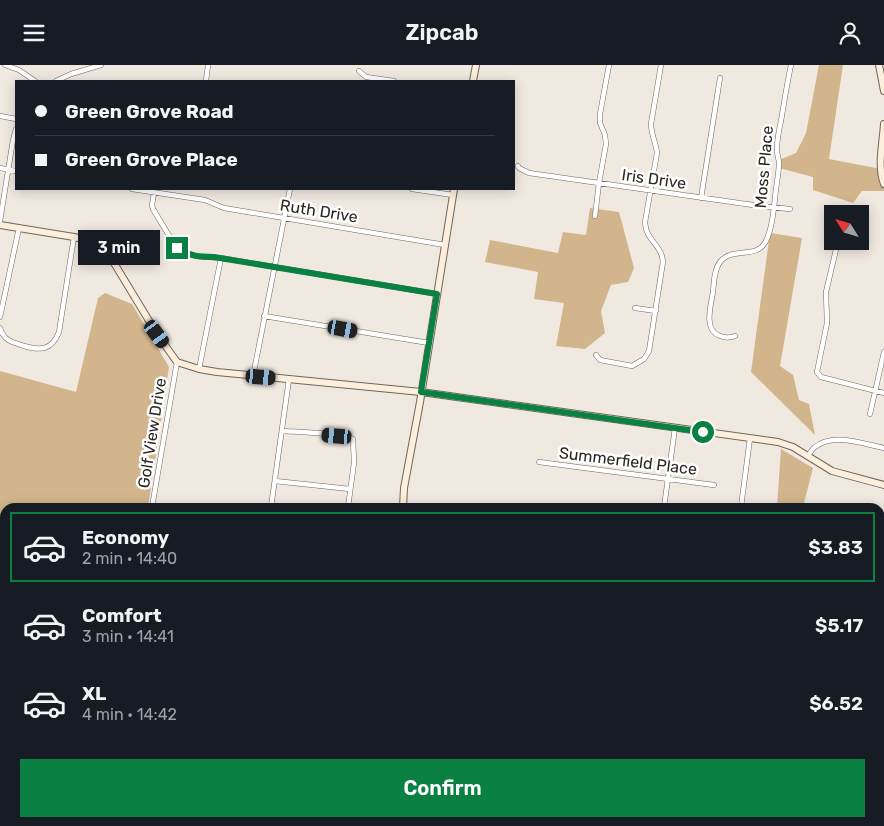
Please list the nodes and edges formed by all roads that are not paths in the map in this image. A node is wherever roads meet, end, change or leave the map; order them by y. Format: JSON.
{"nodes":[{"id":1,"x":5,"y":65,"type":"edge"},
{"id":2,"x":101,"y":65,"type":"edge"},
{"id":3,"x":208,"y":65,"type":"edge"},
{"id":4,"x":476,"y":65,"type":"edge"},
{"id":5,"x":609,"y":65,"type":"edge"},
{"id":6,"x":661,"y":65,"type":"edge"},
{"id":7,"x":790,"y":65,"type":"edge"},
{"id":8,"x":879,"y":65,"type":"edge"},
{"id":9,"x":88,"y":67,"type":"edge"},
{"id":10,"x":359,"y":71,"type":"dead end"},
{"id":11,"x":720,"y":78,"type":"dead end"},
{"id":12,"x":34,"y":80,"type":"edge"},
{"id":13,"x":59,"y":80,"type":"edge"},
{"id":14,"x":206,"y":80,"type":"edge"},
{"id":15,"x":387,"y":80,"type":"edge"},
{"id":16,"x":473,"y":80,"type":"edge"},
{"id":17,"x":884,"y":91,"type":"edge"},
{"id":18,"x":0,"y":116,"type":"edge"},
{"id":19,"x":15,"y":119,"type":"edge"},
{"id":20,"x":884,"y":124,"type":"edge"},
{"id":21,"x":15,"y":133,"type":"edge"},
{"id":22,"x":518,"y":166,"type":"dead end"},
{"id":23,"x":0,"y":168,"type":"edge"},
{"id":24,"x":8,"y":169,"type":"junction"},
{"id":25,"x":15,"y":171,"type":"edge"},
{"id":26,"x":599,"y":183,"type":"junction"},
{"id":27,"x":884,"y":184,"type":"edge"},
{"id":28,"x":138,"y":190,"type":"edge"},
{"id":29,"x":290,"y":190,"type":"edge"},
{"id":30,"x":426,"y":190,"type":"edge"},
{"id":31,"x":650,"y":190,"type":"junction"},
{"id":32,"x":453,"y":192,"type":"edge"},
{"id":33,"x":154,"y":193,"type":"junction"},
{"id":34,"x":701,"y":198,"type":"junction"},
{"id":35,"x":774,"y":207,"type":"junction"},
{"id":36,"x":790,"y":209,"type":"dead end"},
{"id":37,"x":595,"y":216,"type":"dead end"},
{"id":38,"x":284,"y":218,"type":"junction"},
{"id":39,"x":0,"y":221,"type":"edge"},
{"id":40,"x":0,"y":225,"type":"edge"},
{"id":41,"x":20,"y":228,"type":"junction"},
{"id":42,"x":74,"y":237,"type":"junction"},
{"id":43,"x":445,"y":245,"type":"junction"},
{"id":44,"x":836,"y":250,"type":"edge"},
{"id":45,"x":221,"y":259,"type":"junction"},
{"id":46,"x":274,"y":267,"type":"junction"},
{"id":47,"x":437,"y":294,"type":"junction"},
{"id":48,"x":635,"y":308,"type":"dead end"},
{"id":49,"x":656,"y":311,"type":"junction"},
{"id":50,"x":264,"y":316,"type":"junction"},
{"id":51,"x":0,"y":317,"type":"edge"},
{"id":52,"x":0,"y":328,"type":"edge"},
{"id":53,"x":735,"y":336,"type":"dead end"},
{"id":54,"x":429,"y":343,"type":"junction"},
{"id":55,"x":884,"y":352,"type":"edge"},
{"id":56,"x":596,"y":355,"type":"dead end"},
{"id":57,"x":177,"y":362,"type":"junction"},
{"id":58,"x":199,"y":369,"type":"junction"},
{"id":59,"x":252,"y":375,"type":"junction"},
{"id":60,"x":289,"y":379,"type":"junction"},
{"id":61,"x":875,"y":390,"type":"junction"},
{"id":62,"x":421,"y":392,"type":"junction"},
{"id":63,"x":884,"y":393,"type":"edge"},
{"id":64,"x":870,"y":414,"type":"dead end"},
{"id":65,"x":675,"y":428,"type":"junction"},
{"id":66,"x":282,"y":431,"type":"junction"},
{"id":67,"x":750,"y":438,"type":"junction"},
{"id":68,"x":884,"y":449,"type":"edge"},
{"id":69,"x":808,"y":456,"type":"junction"},
{"id":70,"x":539,"y":462,"type":"dead end"},
{"id":71,"x":668,"y":478,"type":"junction"},
{"id":72,"x":275,"y":481,"type":"junction"},
{"id":73,"x":714,"y":485,"type":"dead end"},
{"id":74,"x":884,"y":485,"type":"edge"},
{"id":75,"x":350,"y":489,"type":"junction"},
{"id":76,"x":153,"y":503,"type":"edge"},
{"id":77,"x":272,"y":503,"type":"edge"},
{"id":78,"x":348,"y":503,"type":"edge"},
{"id":79,"x":402,"y":503,"type":"edge"},
{"id":80,"x":665,"y":503,"type":"edge"},
{"id":81,"x":742,"y":503,"type":"edge"}],
"edges":[{"from":1,"to":12,"type":"street"},
{"from":2,"to":9,"type":"street"},
{"from":3,"to":14,"type":"street"},
{"from":4,"to":16,"type":"street"},
{"from":5,"to":26,"type":"street"},
{"from":6,"to":31,"type":"street"},
{"from":7,"to":35,"type":"street","name":"Moss Place"},
{"from":8,"to":17,"type":"street"},
{"from":9,"to":13,"type":"street"},
{"from":10,"to":15,"type":"street"},
{"from":11,"to":34,"type":"street"},
{"from":18,"to":19,"type":"street"},
{"from":20,"to":27,"type":"street"},
{"from":21,"to":24,"type":"street"},
{"from":22,"to":26,"type":"street","name":"Iris Drive"},
{"from":23,"to":24,"type":"street"},
{"from":24,"to":25,"type":"street"},
{"from":24,"to":39,"type":"street"},
{"from":26,"to":31,"type":"street","name":"Iris Drive"},
{"from":26,"to":37,"type":"street"},
{"from":28,"to":33,"type":"street","name":"Ruth Drive"},
{"from":29,"to":38,"type":"street"},
{"from":30,"to":32,"type":"street"},
{"from":31,"to":34,"type":"street","name":"Iris Drive"},
{"from":31,"to":49,"type":"street"},
{"from":32,"to":43,"type":"street"},
{"from":33,"to":38,"type":"street","name":"Ruth Drive"},
{"from":33,"to":45,"type":"street"},
{"from":34,"to":35,"type":"street","name":"Iris Drive"},
{"from":35,"to":36,"type":"street","name":"Iris Drive"},
{"from":35,"to":53,"type":"street","name":"Moss Place"},
{"from":38,"to":43,"type":"street","name":"Ruth Drive"},
{"from":38,"to":46,"type":"street"},
{"from":40,"to":41,"type":"street"},
{"from":41,"to":42,"type":"street"},
{"from":41,"to":51,"type":"street"},
{"from":42,"to":52,"type":"street"},
{"from":42,"to":57,"type":"street"},
{"from":43,"to":47,"type":"street"},
{"from":44,"to":61,"type":"street"},
{"from":45,"to":46,"type":"street"},
{"from":45,"to":58,"type":"street"},
{"from":46,"to":47,"type":"street"},
{"from":46,"to":50,"type":"street"},
{"from":47,"to":54,"type":"street"},
{"from":48,"to":49,"type":"street"},
{"from":49,"to":56,"type":"street"},
{"from":50,"to":54,"type":"street"},
{"from":50,"to":59,"type":"street"},
{"from":54,"to":62,"type":"street"},
{"from":55,"to":61,"type":"street"},
{"from":57,"to":58,"type":"street"},
{"from":57,"to":76,"type":"street","name":"Golf View Drive"},
{"from":58,"to":59,"type":"street"},
{"from":59,"to":60,"type":"street"},
{"from":60,"to":62,"type":"street"},
{"from":60,"to":66,"type":"street"},
{"from":61,"to":63,"type":"street"},
{"from":61,"to":64,"type":"street"},
{"from":62,"to":65,"type":"street"},
{"from":62,"to":79,"type":"street"},
{"from":65,"to":67,"type":"street"},
{"from":65,"to":71,"type":"street"},
{"from":66,"to":72,"type":"street"},
{"from":66,"to":75,"type":"street"},
{"from":67,"to":69,"type":"street"},
{"from":67,"to":81,"type":"street"},
{"from":68,"to":69,"type":"street"},
{"from":69,"to":74,"type":"street"},
{"from":70,"to":71,"type":"street","name":"Summerfield Place"},
{"from":71,"to":73,"type":"street","name":"Summerfield Place"},
{"from":71,"to":80,"type":"street"},
{"from":72,"to":75,"type":"street"},
{"from":72,"to":77,"type":"street"},
{"from":75,"to":78,"type":"street"}]}
